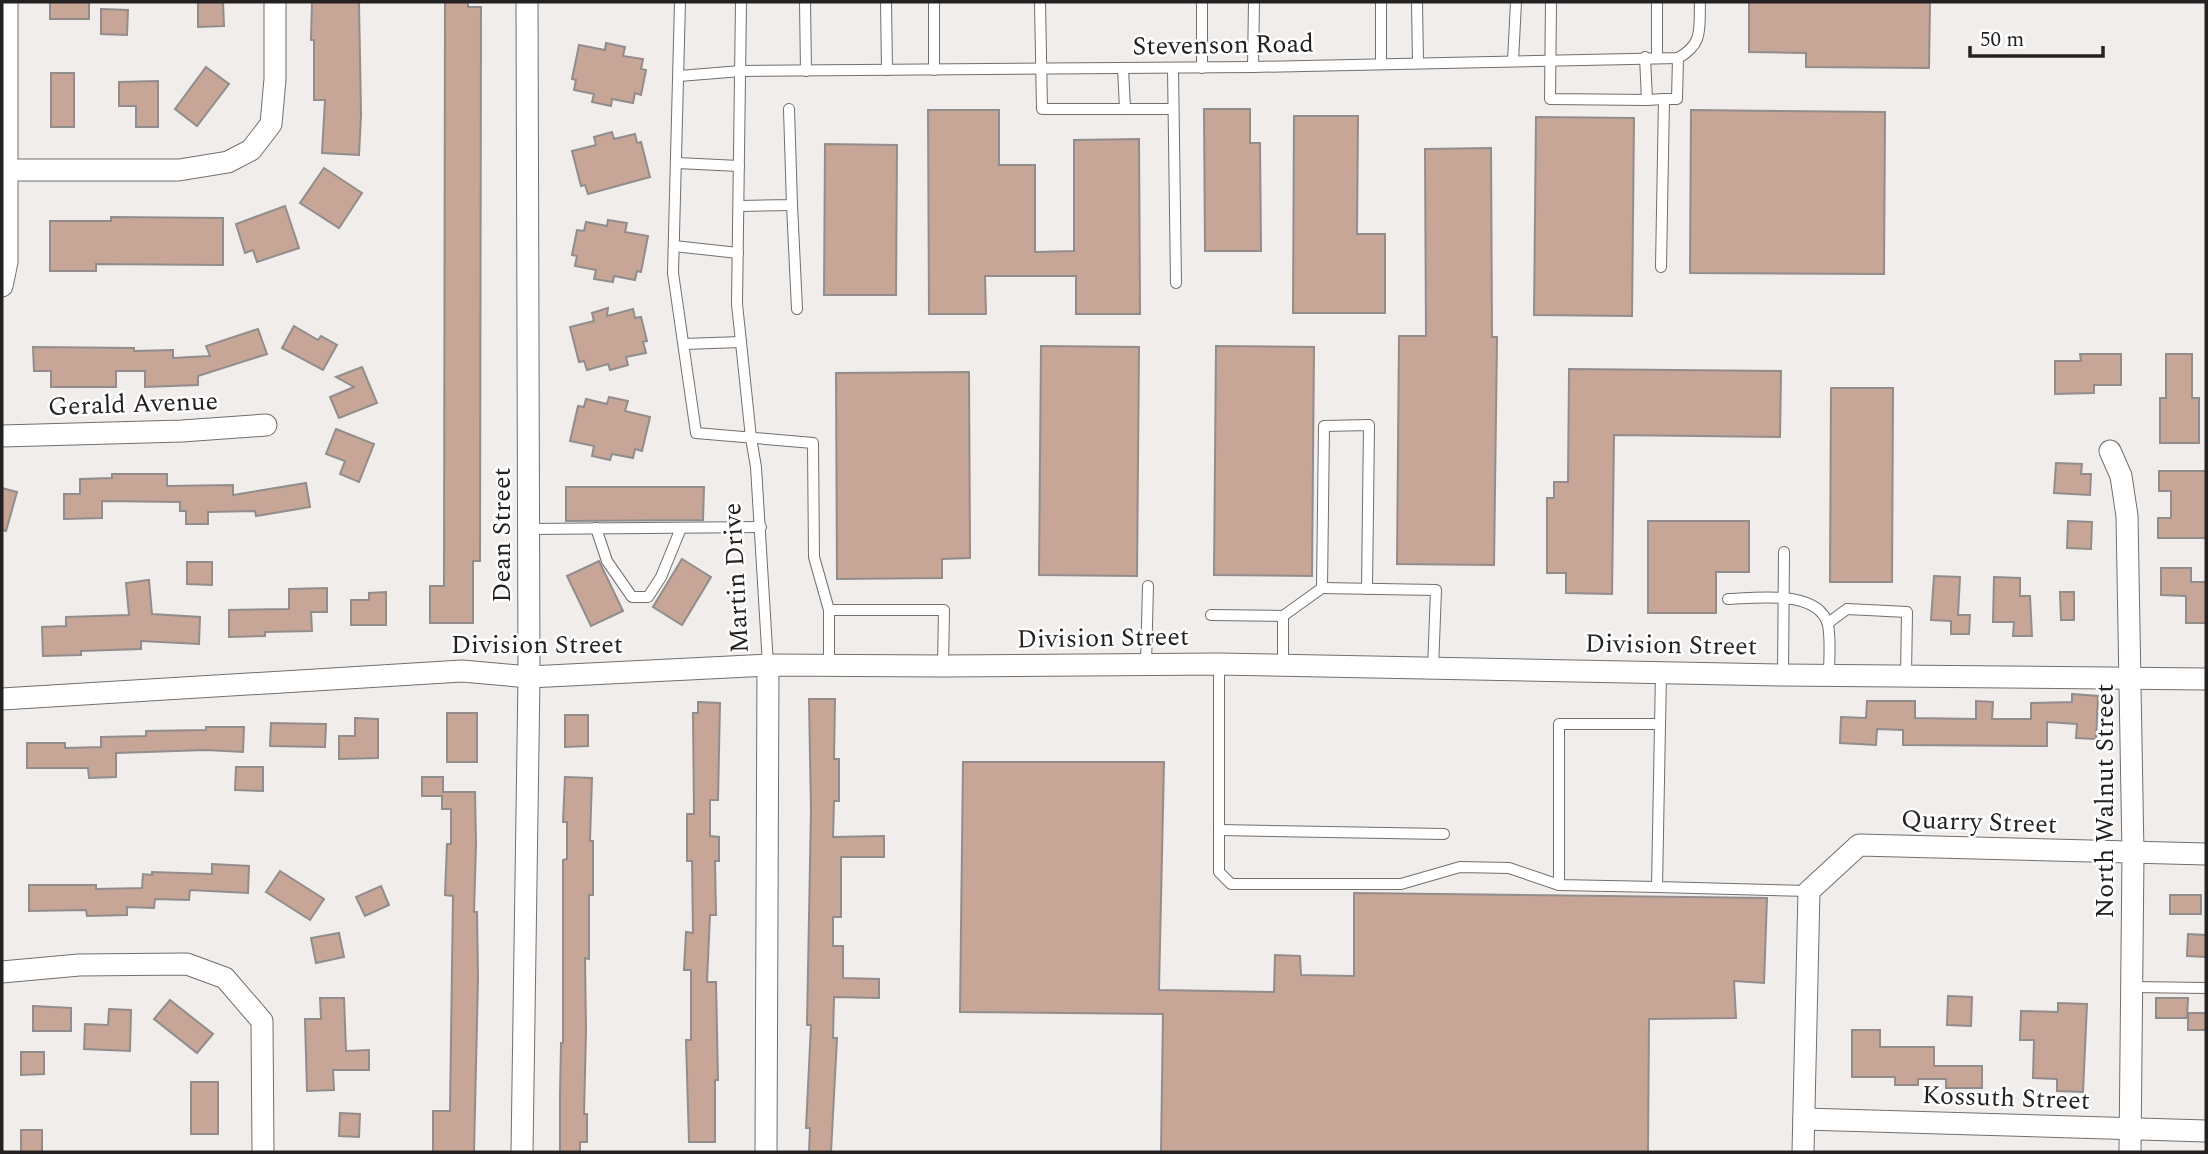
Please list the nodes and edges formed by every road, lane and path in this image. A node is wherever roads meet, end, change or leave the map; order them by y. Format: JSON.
{"nodes":[{"id":1,"x":7,"y":2,"type":"edge"},
{"id":2,"x":275,"y":2,"type":"edge"},
{"id":3,"x":527,"y":2,"type":"edge"},
{"id":4,"x":680,"y":2,"type":"edge"},
{"id":5,"x":741,"y":2,"type":"edge"},
{"id":6,"x":805,"y":2,"type":"edge"},
{"id":7,"x":886,"y":2,"type":"edge"},
{"id":8,"x":934,"y":2,"type":"edge"},
{"id":9,"x":1040,"y":2,"type":"edge"},
{"id":10,"x":1202,"y":2,"type":"edge"},
{"id":11,"x":1254,"y":2,"type":"edge"},
{"id":12,"x":1381,"y":2,"type":"edge"},
{"id":13,"x":1416,"y":2,"type":"edge"},
{"id":14,"x":1516,"y":2,"type":"edge"},
{"id":15,"x":1551,"y":2,"type":"edge"},
{"id":16,"x":1657,"y":2,"type":"edge"},
{"id":17,"x":1700,"y":2,"type":"edge"},
{"id":18,"x":1645,"y":57,"type":"junction"},
{"id":19,"x":1657,"y":58,"type":"junction"},
{"id":20,"x":1678,"y":58,"type":"junction"},
{"id":21,"x":1551,"y":60,"type":"junction"},
{"id":22,"x":1513,"y":61,"type":"junction"},
{"id":23,"x":1381,"y":64,"type":"junction"},
{"id":24,"x":1418,"y":64,"type":"junction"},
{"id":25,"x":1253,"y":67,"type":"junction"},
{"id":26,"x":1123,"y":68,"type":"junction"},
{"id":27,"x":1173,"y":68,"type":"junction"},
{"id":28,"x":1202,"y":68,"type":"junction"},
{"id":29,"x":1041,"y":69,"type":"junction"},
{"id":30,"x":887,"y":70,"type":"junction"},
{"id":31,"x":934,"y":70,"type":"junction"},
{"id":32,"x":741,"y":71,"type":"junction"},
{"id":33,"x":806,"y":71,"type":"junction"},
{"id":34,"x":679,"y":76,"type":"junction"},
{"id":35,"x":1664,"y":99,"type":"junction"},
{"id":36,"x":1647,"y":100,"type":"junction"},
{"id":37,"x":789,"y":109,"type":"dead end"},
{"id":38,"x":1125,"y":109,"type":"junction"},
{"id":39,"x":1173,"y":109,"type":"junction"},
{"id":40,"x":677,"y":163,"type":"junction"},
{"id":41,"x":740,"y":166,"type":"junction"},
{"id":42,"x":5,"y":170,"type":"edge"},
{"id":43,"x":792,"y":205,"type":"junction"},
{"id":44,"x":738,"y":206,"type":"junction"},
{"id":45,"x":674,"y":246,"type":"junction"},
{"id":46,"x":738,"y":253,"type":"junction"},
{"id":47,"x":1661,"y":267,"type":"dead end"},
{"id":48,"x":1175,"y":283,"type":"dead end"},
{"id":49,"x":2,"y":286,"type":"edge"},
{"id":50,"x":797,"y":309,"type":"dead end"},
{"id":51,"x":741,"y":342,"type":"junction"},
{"id":52,"x":684,"y":344,"type":"junction"},
{"id":53,"x":266,"y":425,"type":"dead end"},
{"id":54,"x":2,"y":436,"type":"edge"},
{"id":55,"x":751,"y":438,"type":"junction"},
{"id":56,"x":2110,"y":451,"type":"dead end"},
{"id":57,"x":761,"y":527,"type":"junction"},
{"id":58,"x":529,"y":528,"type":"junction"},
{"id":59,"x":596,"y":528,"type":"junction"},
{"id":60,"x":681,"y":528,"type":"junction"},
{"id":61,"x":1784,"y":552,"type":"dead end"},
{"id":62,"x":1148,"y":586,"type":"dead end"},
{"id":63,"x":1322,"y":587,"type":"junction"},
{"id":64,"x":1367,"y":589,"type":"junction"},
{"id":65,"x":1784,"y":598,"type":"junction"},
{"id":66,"x":1728,"y":599,"type":"dead end"},
{"id":67,"x":830,"y":610,"type":"junction"},
{"id":68,"x":1211,"y":615,"type":"dead end"},
{"id":69,"x":1283,"y":616,"type":"junction"},
{"id":70,"x":1828,"y":623,"type":"junction"},
{"id":71,"x":768,"y":664,"type":"junction"},
{"id":72,"x":1146,"y":664,"type":"junction"},
{"id":73,"x":1219,"y":664,"type":"junction"},
{"id":74,"x":829,"y":666,"type":"junction"},
{"id":75,"x":943,"y":666,"type":"junction"},
{"id":76,"x":1283,"y":666,"type":"junction"},
{"id":77,"x":1433,"y":669,"type":"junction"},
{"id":78,"x":1661,"y":672,"type":"junction"},
{"id":79,"x":1783,"y":675,"type":"junction"},
{"id":80,"x":1829,"y":675,"type":"junction"},
{"id":81,"x":1906,"y":675,"type":"junction"},
{"id":82,"x":529,"y":677,"type":"junction"},
{"id":83,"x":2131,"y":677,"type":"junction"},
{"id":84,"x":2206,"y":679,"type":"edge"},
{"id":85,"x":2,"y":699,"type":"edge"},
{"id":86,"x":1660,"y":724,"type":"junction"},
{"id":87,"x":1219,"y":830,"type":"junction"},
{"id":88,"x":1444,"y":834,"type":"dead end"},
{"id":89,"x":2133,"y":854,"type":"junction"},
{"id":90,"x":2206,"y":854,"type":"edge"},
{"id":91,"x":1559,"y":885,"type":"junction"},
{"id":92,"x":1657,"y":887,"type":"junction"},
{"id":93,"x":1810,"y":891,"type":"junction"},
{"id":94,"x":2,"y":972,"type":"edge"},
{"id":95,"x":2133,"y":987,"type":"junction"},
{"id":96,"x":2206,"y":988,"type":"edge"},
{"id":97,"x":1804,"y":1119,"type":"junction"},
{"id":98,"x":2130,"y":1129,"type":"junction"},
{"id":99,"x":2206,"y":1131,"type":"edge"},
{"id":100,"x":263,"y":1152,"type":"edge"},
{"id":101,"x":522,"y":1152,"type":"edge"},
{"id":102,"x":766,"y":1152,"type":"edge"},
{"id":103,"x":1803,"y":1152,"type":"edge"},
{"id":104,"x":2130,"y":1152,"type":"edge"}],
"edges":[{"from":1,"to":42,"type":"street"},
{"from":2,"to":42,"type":"street"},
{"from":3,"to":58,"type":"street","name":"Dean Street"},
{"from":4,"to":34,"type":"lane"},
{"from":5,"to":32,"type":"lane","name":"Martin Drive"},
{"from":6,"to":33,"type":"lane"},
{"from":7,"to":30,"type":"lane"},
{"from":8,"to":31,"type":"lane"},
{"from":9,"to":29,"type":"lane"},
{"from":10,"to":28,"type":"lane"},
{"from":11,"to":25,"type":"lane"},
{"from":12,"to":23,"type":"lane"},
{"from":13,"to":24,"type":"lane"},
{"from":14,"to":22,"type":"lane"},
{"from":15,"to":21,"type":"lane"},
{"from":16,"to":19,"type":"lane"},
{"from":17,"to":20,"type":"lane"},
{"from":18,"to":19,"type":"lane","name":"Stevenson Road"},
{"from":18,"to":21,"type":"lane","name":"Stevenson Road"},
{"from":18,"to":36,"type":"lane"},
{"from":19,"to":20,"type":"lane","name":"Stevenson Road"},
{"from":20,"to":35,"type":"lane"},
{"from":21,"to":22,"type":"lane","name":"Stevenson Road"},
{"from":21,"to":36,"type":"lane"},
{"from":22,"to":24,"type":"lane","name":"Stevenson Road"},
{"from":23,"to":24,"type":"lane","name":"Stevenson Road"},
{"from":23,"to":25,"type":"lane","name":"Stevenson Road"},
{"from":25,"to":28,"type":"lane","name":"Stevenson Road"},
{"from":26,"to":27,"type":"lane","name":"Stevenson Road"},
{"from":26,"to":29,"type":"lane","name":"Stevenson Road"},
{"from":26,"to":38,"type":"lane"},
{"from":27,"to":28,"type":"lane","name":"Stevenson Road"},
{"from":27,"to":39,"type":"lane"},
{"from":29,"to":31,"type":"lane","name":"Stevenson Road"},
{"from":29,"to":38,"type":"lane"},
{"from":30,"to":31,"type":"lane","name":"Stevenson Road"},
{"from":30,"to":33,"type":"lane","name":"Stevenson Road"},
{"from":32,"to":33,"type":"lane","name":"Stevenson Road"},
{"from":32,"to":34,"type":"lane","name":"Stevenson Road"},
{"from":32,"to":41,"type":"lane","name":"Martin Drive"},
{"from":34,"to":40,"type":"lane"},
{"from":35,"to":36,"type":"lane"},
{"from":35,"to":47,"type":"lane"},
{"from":37,"to":43,"type":"lane"},
{"from":38,"to":39,"type":"lane"},
{"from":39,"to":48,"type":"lane"},
{"from":40,"to":41,"type":"lane"},
{"from":40,"to":45,"type":"lane"},
{"from":41,"to":44,"type":"lane","name":"Martin Drive"},
{"from":42,"to":49,"type":"street"},
{"from":43,"to":44,"type":"lane"},
{"from":43,"to":50,"type":"lane"},
{"from":44,"to":46,"type":"lane","name":"Martin Drive"},
{"from":45,"to":46,"type":"lane"},
{"from":45,"to":52,"type":"lane"},
{"from":46,"to":51,"type":"lane","name":"Martin Drive"},
{"from":51,"to":52,"type":"lane"},
{"from":51,"to":55,"type":"lane","name":"Martin Drive"},
{"from":52,"to":55,"type":"lane"},
{"from":53,"to":54,"type":"street","name":"Gerald Avenue"},
{"from":55,"to":57,"type":"lane","name":"Martin Drive"},
{"from":55,"to":67,"type":"lane"},
{"from":56,"to":83,"type":"street","name":"North Walnut Street"},
{"from":57,"to":60,"type":"lane"},
{"from":57,"to":71,"type":"lane","name":"Martin Drive"},
{"from":58,"to":59,"type":"lane"},
{"from":58,"to":82,"type":"street","name":"Dean Street"},
{"from":59,"to":60,"type":"lane"},
{"from":59,"to":60,"type":"lane"},
{"from":61,"to":65,"type":"lane"},
{"from":62,"to":72,"type":"lane"},
{"from":63,"to":64,"type":"lane"},
{"from":63,"to":64,"type":"lane"},
{"from":63,"to":69,"type":"lane"},
{"from":64,"to":77,"type":"lane"},
{"from":65,"to":66,"type":"lane"},
{"from":65,"to":70,"type":"lane"},
{"from":65,"to":79,"type":"lane"},
{"from":67,"to":74,"type":"lane"},
{"from":67,"to":75,"type":"lane"},
{"from":68,"to":69,"type":"lane"},
{"from":69,"to":76,"type":"lane"},
{"from":70,"to":80,"type":"lane"},
{"from":70,"to":81,"type":"lane"},
{"from":71,"to":74,"type":"street","name":"Division Street"},
{"from":71,"to":82,"type":"street","name":"Division Street"},
{"from":71,"to":102,"type":"street","name":"Martin Drive"},
{"from":72,"to":73,"type":"street","name":"Division Street"},
{"from":72,"to":75,"type":"street","name":"Division Street"},
{"from":73,"to":76,"type":"street","name":"Division Street"},
{"from":73,"to":87,"type":"lane"},
{"from":74,"to":75,"type":"street","name":"Division Street"},
{"from":76,"to":77,"type":"street","name":"Division Street"},
{"from":77,"to":78,"type":"street","name":"Division Street"},
{"from":78,"to":79,"type":"street","name":"Division Street"},
{"from":78,"to":86,"type":"lane"},
{"from":79,"to":80,"type":"street","name":"Division Street"},
{"from":80,"to":81,"type":"street","name":"Division Street"},
{"from":81,"to":83,"type":"street","name":"Division Street"},
{"from":82,"to":85,"type":"street","name":"Division Street"},
{"from":82,"to":101,"type":"street","name":"Dean Street"},
{"from":83,"to":84,"type":"street","name":"Division Street"},
{"from":83,"to":89,"type":"street","name":"North Walnut Street"},
{"from":86,"to":91,"type":"lane"},
{"from":86,"to":92,"type":"lane"},
{"from":87,"to":88,"type":"lane"},
{"from":87,"to":91,"type":"lane"},
{"from":89,"to":90,"type":"street","name":"Quarry Street"},
{"from":89,"to":93,"type":"street","name":"Quarry Street"},
{"from":89,"to":95,"type":"street","name":"North Walnut Street"},
{"from":91,"to":92,"type":"lane"},
{"from":92,"to":93,"type":"lane"},
{"from":93,"to":97,"type":"street"},
{"from":94,"to":100,"type":"street"},
{"from":95,"to":96,"type":"lane"},
{"from":95,"to":98,"type":"street","name":"North Walnut Street"},
{"from":97,"to":98,"type":"street","name":"Kossuth Street"},
{"from":97,"to":103,"type":"street"},
{"from":98,"to":99,"type":"street","name":"Kossuth Street"},
{"from":98,"to":104,"type":"street","name":"North Walnut Street"}]}
